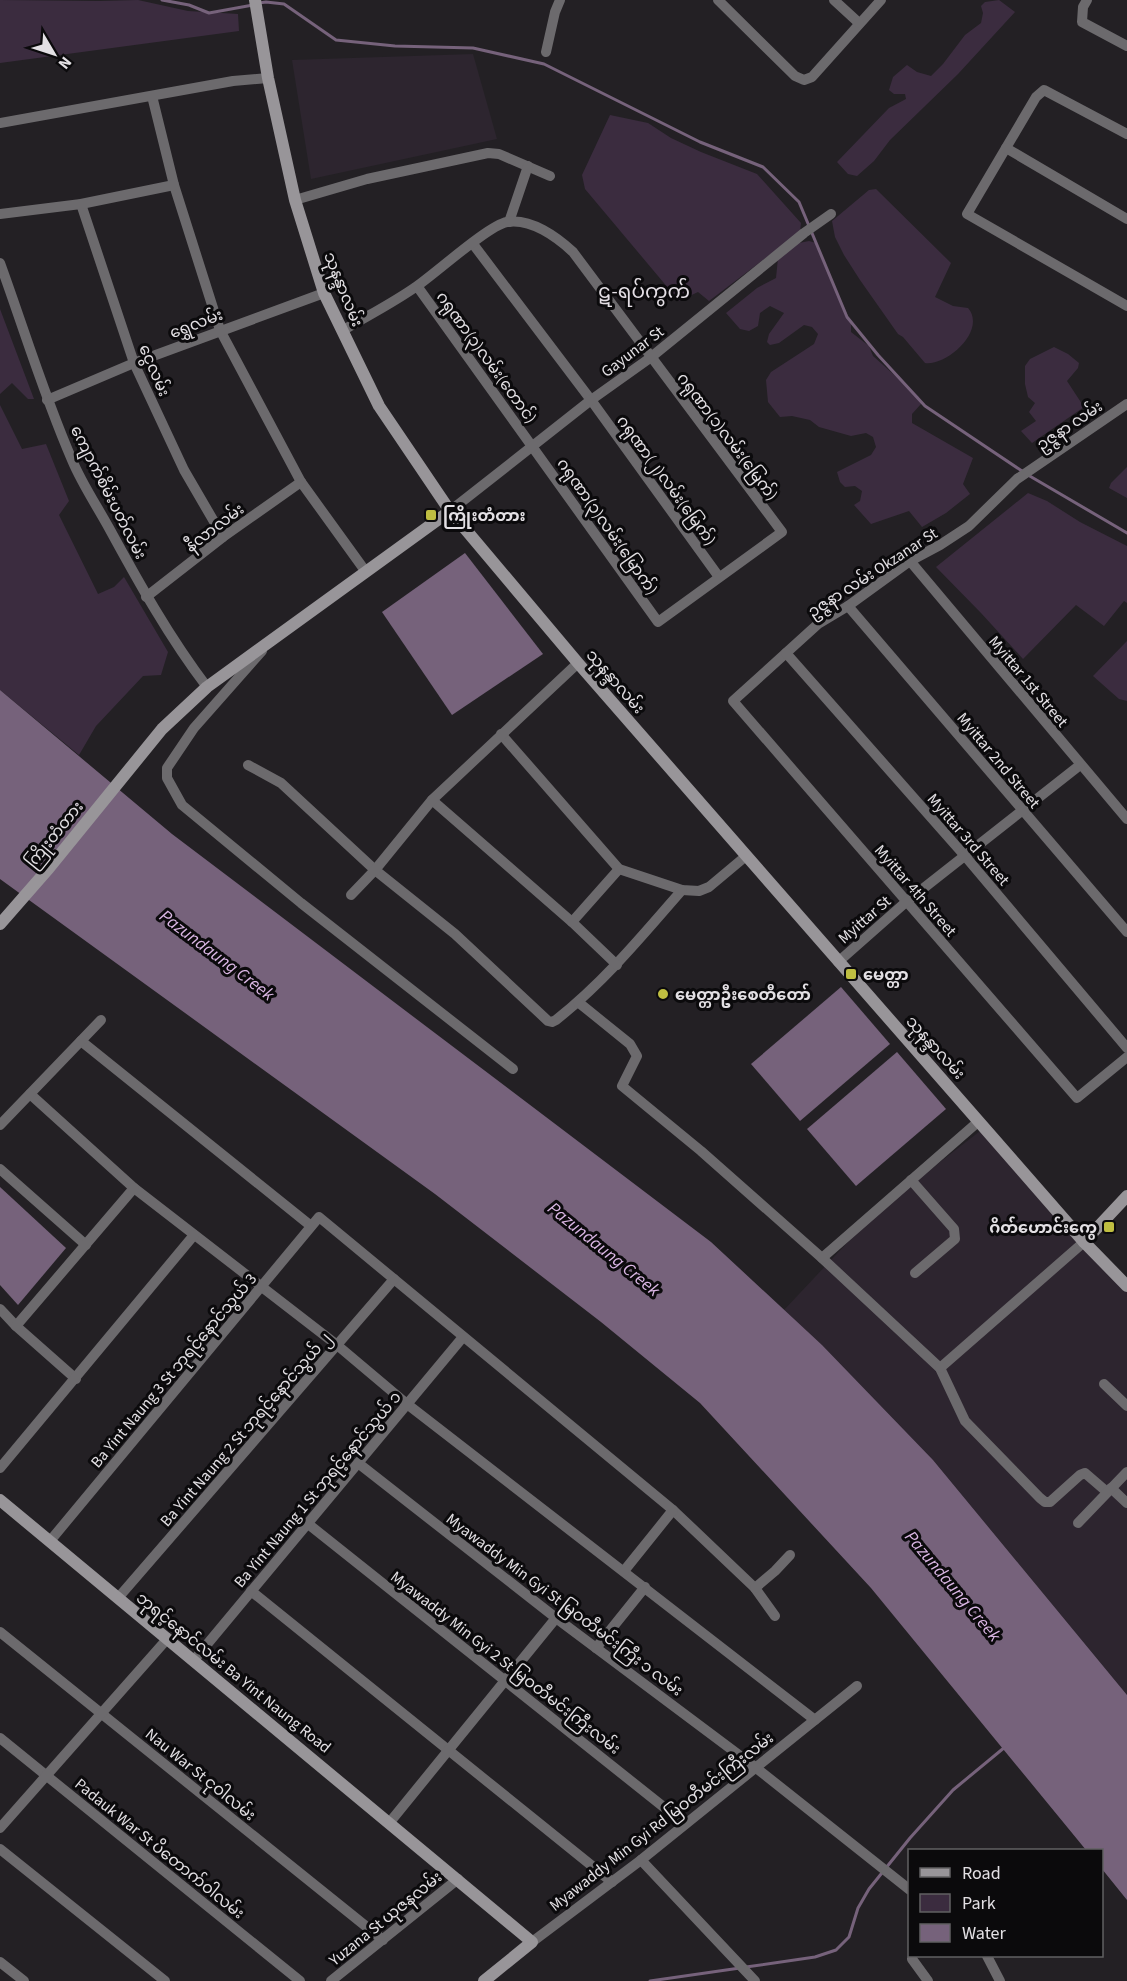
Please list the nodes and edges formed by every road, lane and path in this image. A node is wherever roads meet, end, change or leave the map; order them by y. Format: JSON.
{"nodes":[{"id":1,"x":255,"y":0,"type":"edge"},
{"id":2,"x":560,"y":0,"type":"edge"},
{"id":3,"x":718,"y":0,"type":"edge"},
{"id":4,"x":834,"y":0,"type":"edge"},
{"id":5,"x":881,"y":0,"type":"edge"},
{"id":6,"x":1087,"y":0,"type":"edge"},
{"id":7,"x":859,"y":23,"type":"junction"},
{"id":8,"x":1127,"y":46,"type":"edge"},
{"id":9,"x":546,"y":52,"type":"dead end"},
{"id":10,"x":268,"y":78,"type":"junction"},
{"id":11,"x":152,"y":96,"type":"junction"},
{"id":12,"x":0,"y":123,"type":"edge"},
{"id":13,"x":1127,"y":134,"type":"edge"},
{"id":14,"x":1006,"y":148,"type":"junction"},
{"id":15,"x":528,"y":166,"type":"junction"},
{"id":16,"x":550,"y":176,"type":"dead end"},
{"id":17,"x":174,"y":185,"type":"junction"},
{"id":18,"x":295,"y":200,"type":"junction"},
{"id":19,"x":81,"y":204,"type":"junction"},
{"id":20,"x":0,"y":214,"type":"edge"},
{"id":21,"x":831,"y":214,"type":"dead end"},
{"id":22,"x":1127,"y":219,"type":"edge"},
{"id":23,"x":509,"y":222,"type":"junction"},
{"id":24,"x":473,"y":244,"type":"junction"},
{"id":25,"x":0,"y":263,"type":"edge"},
{"id":26,"x":417,"y":286,"type":"junction"},
{"id":27,"x":324,"y":293,"type":"junction"},
{"id":28,"x":1127,"y":306,"type":"edge"},
{"id":29,"x":220,"y":330,"type":"junction"},
{"id":30,"x":342,"y":331,"type":"junction"},
{"id":31,"x":651,"y":358,"type":"junction"},
{"id":32,"x":134,"y":363,"type":"junction"},
{"id":33,"x":47,"y":400,"type":"junction"},
{"id":34,"x":591,"y":400,"type":"junction"},
{"id":35,"x":1127,"y":404,"type":"edge"},
{"id":36,"x":533,"y":446,"type":"junction"},
{"id":37,"x":1028,"y":470,"type":"joint"},
{"id":38,"x":301,"y":482,"type":"junction"},
{"id":39,"x":450,"y":511,"type":"junction"},
{"id":40,"x":223,"y":537,"type":"junction"},
{"id":41,"x":910,"y":561,"type":"junction"},
{"id":42,"x":366,"y":572,"type":"junction"},
{"id":43,"x":719,"y":577,"type":"junction"},
{"id":44,"x":146,"y":597,"type":"junction"},
{"id":45,"x":848,"y":606,"type":"junction"},
{"id":46,"x":270,"y":642,"type":"junction"},
{"id":47,"x":786,"y":653,"type":"junction"},
{"id":48,"x":578,"y":663,"type":"junction"},
{"id":49,"x":205,"y":689,"type":"junction"},
{"id":50,"x":733,"y":701,"type":"joint"},
{"id":51,"x":501,"y":734,"type":"junction"},
{"id":52,"x":248,"y":765,"type":"dead end"},
{"id":53,"x":1080,"y":765,"type":"junction"},
{"id":54,"x":432,"y":800,"type":"junction"},
{"id":55,"x":1022,"y":810,"type":"junction"},
{"id":56,"x":1127,"y":819,"type":"edge"},
{"id":57,"x":746,"y":856,"type":"junction"},
{"id":58,"x":965,"y":856,"type":"junction"},
{"id":59,"x":620,"y":869,"type":"junction"},
{"id":60,"x":375,"y":870,"type":"junction"},
{"id":61,"x":682,"y":890,"type":"junction"},
{"id":62,"x":351,"y":895,"type":"dead end"},
{"id":63,"x":906,"y":902,"type":"junction"},
{"id":64,"x":572,"y":922,"type":"junction"},
{"id":65,"x":0,"y":924,"type":"edge"},
{"id":66,"x":1127,"y":932,"type":"edge"},
{"id":67,"x":838,"y":962,"type":"junction"},
{"id":68,"x":616,"y":965,"type":"junction"},
{"id":69,"x":578,"y":1002,"type":"junction"},
{"id":70,"x":102,"y":1020,"type":"dead end"},
{"id":71,"x":81,"y":1041,"type":"junction"},
{"id":72,"x":1127,"y":1048,"type":"edge"},
{"id":73,"x":1127,"y":1057,"type":"edge"},
{"id":74,"x":513,"y":1069,"type":"dead end"},
{"id":75,"x":30,"y":1094,"type":"junction"},
{"id":76,"x":979,"y":1121,"type":"junction"},
{"id":77,"x":0,"y":1125,"type":"edge"},
{"id":78,"x":0,"y":1169,"type":"edge"},
{"id":79,"x":911,"y":1180,"type":"junction"},
{"id":80,"x":134,"y":1188,"type":"junction"},
{"id":81,"x":1127,"y":1196,"type":"edge"},
{"id":82,"x":311,"y":1226,"type":"junction"},
{"id":83,"x":194,"y":1235,"type":"junction"},
{"id":84,"x":1084,"y":1242,"type":"junction"},
{"id":85,"x":86,"y":1245,"type":"junction"},
{"id":86,"x":822,"y":1258,"type":"junction"},
{"id":87,"x":915,"y":1273,"type":"dead end"},
{"id":88,"x":394,"y":1279,"type":"junction"},
{"id":89,"x":1127,"y":1286,"type":"edge"},
{"id":90,"x":261,"y":1287,"type":"junction"},
{"id":91,"x":0,"y":1309,"type":"edge"},
{"id":92,"x":16,"y":1326,"type":"junction"},
{"id":93,"x":463,"y":1337,"type":"junction"},
{"id":94,"x":337,"y":1346,"type":"junction"},
{"id":95,"x":940,"y":1368,"type":"junction"},
{"id":96,"x":76,"y":1379,"type":"junction"},
{"id":97,"x":1104,"y":1384,"type":"dead end"},
{"id":98,"x":407,"y":1404,"type":"junction"},
{"id":99,"x":1127,"y":1406,"type":"edge"},
{"id":100,"x":358,"y":1463,"type":"junction"},
{"id":101,"x":0,"y":1468,"type":"edge"},
{"id":102,"x":1127,"y":1472,"type":"edge"},
{"id":103,"x":1109,"y":1490,"type":"junction"},
{"id":104,"x":0,"y":1500,"type":"edge"},
{"id":105,"x":1127,"y":1503,"type":"edge"},
{"id":106,"x":673,"y":1510,"type":"junction"},
{"id":107,"x":1078,"y":1523,"type":"dead end"},
{"id":108,"x":308,"y":1524,"type":"junction"},
{"id":109,"x":50,"y":1541,"type":"junction"},
{"id":110,"x":790,"y":1556,"type":"dead end"},
{"id":111,"x":624,"y":1571,"type":"junction"},
{"id":112,"x":645,"y":1587,"type":"junction"},
{"id":113,"x":755,"y":1588,"type":"junction"},
{"id":114,"x":251,"y":1591,"type":"junction"},
{"id":115,"x":118,"y":1598,"type":"junction"},
{"id":116,"x":775,"y":1616,"type":"dead end"},
{"id":117,"x":556,"y":1618,"type":"junction"},
{"id":118,"x":0,"y":1632,"type":"edge"},
{"id":119,"x":168,"y":1638,"type":"junction"},
{"id":120,"x":596,"y":1648,"type":"junction"},
{"id":121,"x":194,"y":1660,"type":"junction"},
{"id":122,"x":506,"y":1681,"type":"junction"},
{"id":123,"x":858,"y":1686,"type":"dead end"},
{"id":124,"x":101,"y":1714,"type":"junction"},
{"id":125,"x":815,"y":1720,"type":"junction"},
{"id":126,"x":0,"y":1738,"type":"edge"},
{"id":127,"x":449,"y":1750,"type":"junction"},
{"id":128,"x":755,"y":1767,"type":"junction"},
{"id":129,"x":48,"y":1776,"type":"junction"},
{"id":130,"x":390,"y":1822,"type":"junction"},
{"id":131,"x":685,"y":1824,"type":"junction"},
{"id":132,"x":0,"y":1828,"type":"edge"},
{"id":133,"x":0,"y":1849,"type":"edge"},
{"id":134,"x":641,"y":1860,"type":"junction"},
{"id":135,"x":458,"y":1879,"type":"junction"},
{"id":136,"x":612,"y":1882,"type":"junction"},
{"id":137,"x":908,"y":1889,"type":"edge"},
{"id":138,"x":382,"y":1940,"type":"junction"},
{"id":139,"x":532,"y":1942,"type":"junction"},
{"id":140,"x":988,"y":1957,"type":"edge"},
{"id":141,"x":912,"y":1959,"type":"dead end"},
{"id":142,"x":0,"y":1962,"type":"edge"},
{"id":143,"x":751,"y":1977,"type":"edge"},
{"id":144,"x":24,"y":1981,"type":"edge"},
{"id":145,"x":165,"y":1981,"type":"edge"},
{"id":146,"x":300,"y":1981,"type":"edge"},
{"id":147,"x":331,"y":1981,"type":"edge"},
{"id":148,"x":484,"y":1981,"type":"edge"},
{"id":149,"x":928,"y":1981,"type":"edge"},
{"id":150,"x":1000,"y":1981,"type":"edge"}],
"edges":[{"from":1,"to":10,"type":"main road","name":"သုနန္ဒာလမ်း"},
{"from":2,"to":9,"type":"street"},
{"from":3,"to":7,"type":"street"},
{"from":4,"to":7,"type":"street"},
{"from":5,"to":7,"type":"street"},
{"from":6,"to":8,"type":"street"},
{"from":10,"to":11,"type":"street"},
{"from":10,"to":18,"type":"main road","name":"သုနန္ဒာလမ်း"},
{"from":11,"to":12,"type":"street"},
{"from":11,"to":17,"type":"street"},
{"from":13,"to":14,"type":"street"},
{"from":14,"to":22,"type":"street"},
{"from":14,"to":28,"type":"street"},
{"from":15,"to":16,"type":"street"},
{"from":15,"to":18,"type":"street"},
{"from":15,"to":23,"type":"street"},
{"from":17,"to":19,"type":"street"},
{"from":17,"to":29,"type":"street"},
{"from":18,"to":27,"type":"main road","name":"သုနန္ဒာလမ်း"},
{"from":19,"to":20,"type":"street"},
{"from":19,"to":32,"type":"street","name":"ငွေလမ်း"},
{"from":21,"to":31,"type":"street","name":"Gayunar St"},
{"from":23,"to":24,"type":"street"},
{"from":23,"to":31,"type":"street","name":"ဂရုဏာ(၁)လမ်း(မြေက်)"},
{"from":24,"to":26,"type":"street"},
{"from":24,"to":34,"type":"street","name":"ဂရုဏာ(၂)လမ်း(မြေက်)"},
{"from":25,"to":33,"type":"street","name":"ကျောက်စိမ်းပတ်လမ်း"},
{"from":26,"to":30,"type":"street"},
{"from":26,"to":36,"type":"street","name":"ဂရုဏာ(၃)လမ်း(တောင်)"},
{"from":27,"to":29,"type":"street","name":"ရွှေလမ်း"},
{"from":27,"to":30,"type":"main road","name":"သုနန္ဒာလမ်း"},
{"from":29,"to":32,"type":"street","name":"ရွှေလမ်း"},
{"from":29,"to":38,"type":"street"},
{"from":30,"to":39,"type":"main road","name":"သုနန္ဒာလမ်း"},
{"from":31,"to":34,"type":"street","name":"Gayunar St"},
{"from":31,"to":43,"type":"street","name":"ဂရုဏာ(၁)လမ်း(မြေက်)"},
{"from":32,"to":33,"type":"street","name":"ရွှေလမ်း"},
{"from":32,"to":40,"type":"street","name":"ငွေလမ်း"},
{"from":33,"to":44,"type":"street","name":"ကျောက်စိမ်းပတ်လမ်း"},
{"from":34,"to":36,"type":"street","name":"Gayunar St"},
{"from":34,"to":43,"type":"street","name":"ဂရုဏာ(၂)လမ်း(မြေက်)"},
{"from":35,"to":37,"type":"street","name":"ဥဇ္ဇနာ လမ်း"},
{"from":36,"to":39,"type":"street","name":"Gayunar St"},
{"from":36,"to":43,"type":"street","name":"ဂရုဏာ(၃)လမ်း(မြောက်)"},
{"from":37,"to":41,"type":"street","name":"ဥဇ္ဇနာ လမ်း Okzanar St"},
{"from":38,"to":40,"type":"street","name":"နီလာလမ်း"},
{"from":38,"to":42,"type":"street"},
{"from":39,"to":42,"type":"main road","name":"ကြိုးတံတား"},
{"from":39,"to":48,"type":"main road","name":"သုနန္ဒာလမ်း"},
{"from":40,"to":44,"type":"street","name":"နီလာလမ်း"},
{"from":41,"to":45,"type":"street","name":"ဥဇ္ဇနာ လမ်း Okzanar St"},
{"from":41,"to":53,"type":"street","name":"Myittar 1st Street"},
{"from":42,"to":46,"type":"main road","name":"ကြိုးတံတား"},
{"from":44,"to":49,"type":"street","name":"ကျောက်စိမ်းပတ်လမ်း"},
{"from":45,"to":47,"type":"street","name":"ဥဇ္ဇနာ လမ်း Okzanar St"},
{"from":45,"to":55,"type":"street","name":"Myittar 2nd Street"},
{"from":46,"to":49,"type":"main road","name":"ကြိုးတံတား"},
{"from":46,"to":74,"type":"street"},
{"from":47,"to":50,"type":"street","name":"ဥဇ္ဇနာ လမ်း Okzanar St"},
{"from":47,"to":58,"type":"street","name":"Myittar 3rd Street"},
{"from":48,"to":51,"type":"street"},
{"from":48,"to":57,"type":"main road","name":"သုနန္ဒာလမ်း"},
{"from":49,"to":65,"type":"main road","name":"ကြိုးတံတား"},
{"from":50,"to":63,"type":"street","name":"Myittar 4th Street"},
{"from":51,"to":54,"type":"street"},
{"from":51,"to":59,"type":"street"},
{"from":52,"to":60,"type":"street"},
{"from":53,"to":55,"type":"street","name":"Myittar St"},
{"from":53,"to":56,"type":"street","name":"Myittar 1st Street"},
{"from":54,"to":60,"type":"street"},
{"from":54,"to":64,"type":"street"},
{"from":55,"to":58,"type":"street","name":"Myittar St"},
{"from":55,"to":66,"type":"street","name":"Myittar 2nd Street"},
{"from":57,"to":61,"type":"street"},
{"from":57,"to":67,"type":"main road","name":"သုနန္ဒာလမ်း"},
{"from":58,"to":63,"type":"street","name":"Myittar St"},
{"from":58,"to":72,"type":"street","name":"Myittar 3rd Street"},
{"from":59,"to":61,"type":"street"},
{"from":59,"to":64,"type":"street"},
{"from":60,"to":62,"type":"street"},
{"from":60,"to":69,"type":"street"},
{"from":61,"to":68,"type":"street"},
{"from":63,"to":67,"type":"street","name":"Myittar St"},
{"from":63,"to":73,"type":"street","name":"Myittar 4th Street"},
{"from":64,"to":68,"type":"street"},
{"from":67,"to":76,"type":"main road","name":"သုနန္ဒာလမ်း"},
{"from":68,"to":69,"type":"street"},
{"from":69,"to":86,"type":"street"},
{"from":70,"to":71,"type":"street"},
{"from":71,"to":75,"type":"street"},
{"from":71,"to":82,"type":"street"},
{"from":75,"to":77,"type":"street"},
{"from":75,"to":80,"type":"street"},
{"from":76,"to":79,"type":"street"},
{"from":76,"to":84,"type":"main road","name":"သုနန္ဒာလမ်း"},
{"from":78,"to":85,"type":"street"},
{"from":79,"to":86,"type":"street"},
{"from":79,"to":87,"type":"street"},
{"from":80,"to":83,"type":"street"},
{"from":80,"to":85,"type":"street"},
{"from":81,"to":84,"type":"main road"},
{"from":82,"to":88,"type":"street","name":"Ba Yint Naung 3 St ဘုရင့်နောင်သွယ် 3"},
{"from":82,"to":90,"type":"street","name":"Ba Yint Naung 3 St ဘုရင့်နောင်သွယ် 3"},
{"from":83,"to":90,"type":"street"},
{"from":83,"to":96,"type":"street"},
{"from":84,"to":89,"type":"main road","name":"သုနန္ဒာလမ်း"},
{"from":84,"to":95,"type":"street"},
{"from":85,"to":92,"type":"street"},
{"from":86,"to":95,"type":"street"},
{"from":88,"to":93,"type":"street"},
{"from":88,"to":94,"type":"street","name":"Ba Yint Naung 2 St ဘုရင့်နောင်သွယ် ၂"},
{"from":90,"to":94,"type":"street"},
{"from":90,"to":109,"type":"street","name":"Ba Yint Naung 3 St ဘုရင့်နောင်သွယ် 3"},
{"from":91,"to":92,"type":"street"},
{"from":92,"to":96,"type":"street"},
{"from":93,"to":98,"type":"street","name":"Ba Yint Naung 1 St ဘုရင့်နောင်သွယ် ၁"},
{"from":93,"to":106,"type":"street"},
{"from":94,"to":98,"type":"street"},
{"from":94,"to":115,"type":"street","name":"Ba Yint Naung 2 St ဘုရင့်နောင်သွယ် ၂"},
{"from":95,"to":103,"type":"street"},
{"from":96,"to":101,"type":"street"},
{"from":97,"to":99,"type":"street"},
{"from":98,"to":100,"type":"street","name":"Ba Yint Naung 1 St ဘုရင့်နောင်သွယ် ၁"},
{"from":98,"to":111,"type":"street"},
{"from":100,"to":108,"type":"street","name":"Ba Yint Naung 1 St ဘုရင့်နောင်သွယ် ၁"},
{"from":100,"to":117,"type":"street","name":"Myawaddy Min Gyi St မြဝတီမင်းကြီး ၁ လမ်း"},
{"from":102,"to":103,"type":"street"},
{"from":103,"to":105,"type":"street"},
{"from":103,"to":107,"type":"street"},
{"from":104,"to":109,"type":"main road","name":"ဘုရင့်နောင်လမ်း Ba Yint Naung Road"},
{"from":106,"to":111,"type":"street"},
{"from":106,"to":113,"type":"street"},
{"from":108,"to":114,"type":"street","name":"Ba Yint Naung 1 St ဘုရင့်နောင်သွယ် ၁"},
{"from":108,"to":122,"type":"street","name":"Myawaddy Min Gyi 2 St မြဝတီမင်းကြီးလမ်း"},
{"from":109,"to":115,"type":"main road","name":"ဘုရင့်နောင်လမ်း Ba Yint Naung Road"},
{"from":110,"to":113,"type":"street"},
{"from":111,"to":112,"type":"street"},
{"from":112,"to":120,"type":"street"},
{"from":112,"to":125,"type":"street"},
{"from":113,"to":116,"type":"street"},
{"from":114,"to":121,"type":"street","name":"Ba Yint Naung 1 St ဘုရင့်နောင်သွယ် ၁"},
{"from":114,"to":127,"type":"street"},
{"from":115,"to":119,"type":"main road","name":"ဘုရင့်နောင်လမ်း Ba Yint Naung Road"},
{"from":117,"to":120,"type":"street","name":"Myawaddy Min Gyi St မြဝတီမင်းကြီး ၁ လမ်း"},
{"from":117,"to":122,"type":"street"},
{"from":118,"to":124,"type":"street","name":"Nau War St ငုဝါလမ်း"},
{"from":119,"to":121,"type":"main road","name":"ဘုရင့်နောင်လမ်း Ba Yint Naung Road"},
{"from":119,"to":124,"type":"street"},
{"from":120,"to":128,"type":"street","name":"Myawaddy Min Gyi St မြဝတီမင်းကြီး ၁ လမ်း"},
{"from":121,"to":130,"type":"main road","name":"ဘုရင့်နောင်လမ်း Ba Yint Naung Road"},
{"from":122,"to":127,"type":"street"},
{"from":122,"to":131,"type":"street","name":"Myawaddy Min Gyi 2 St မြဝတီမင်းကြီးလမ်း"},
{"from":123,"to":125,"type":"street","name":"Myawaddy Min Gyi Rd မြဝတီမင်းကြီးလမ်း"},
{"from":124,"to":129,"type":"street"},
{"from":124,"to":138,"type":"street","name":"Nau War St ငုဝါလမ်း"},
{"from":125,"to":128,"type":"street","name":"Myawaddy Min Gyi Rd မြဝတီမင်းကြီးလမ်း"},
{"from":126,"to":129,"type":"street","name":"Padauk War St ပိတောက်ဝါလမ်း"},
{"from":127,"to":130,"type":"street"},
{"from":127,"to":136,"type":"street"},
{"from":128,"to":131,"type":"street","name":"Myawaddy Min Gyi Rd မြဝတီမင်းကြီးလမ်း"},
{"from":128,"to":137,"type":"street","name":"Myawaddy Min Gyi St မြဝတီမင်းကြီး ၁ လမ်း"},
{"from":129,"to":132,"type":"street"},
{"from":129,"to":146,"type":"street","name":"Padauk War St ပိတောက်ဝါလမ်း"},
{"from":130,"to":135,"type":"main road","name":"ဘုရင့်နောင်လမ်း Ba Yint Naung Road"},
{"from":131,"to":134,"type":"street","name":"Myawaddy Min Gyi Rd မြဝတီမင်းကြီးလမ်း"},
{"from":133,"to":145,"type":"street"},
{"from":134,"to":136,"type":"street","name":"Myawaddy Min Gyi Rd မြဝတီမင်းကြီးလမ်း"},
{"from":134,"to":143,"type":"street"},
{"from":135,"to":138,"type":"street","name":"Yuzana St ယုဇနလမ်း"},
{"from":135,"to":139,"type":"main road","name":"ဘုရင့်နောင်လမ်း Ba Yint Naung Road"},
{"from":136,"to":139,"type":"street","name":"Myawaddy Min Gyi Rd မြဝတီမင်းကြီးလမ်း"},
{"from":138,"to":147,"type":"street","name":"Yuzana St ယုဇနလမ်း"},
{"from":139,"to":148,"type":"main road","name":"Myawaddy Min Gyi Rd မြဝတီမင်းကြီးလမ်း"},
{"from":140,"to":150,"type":"street"},
{"from":141,"to":149,"type":"street"},
{"from":142,"to":144,"type":"street"}]}
